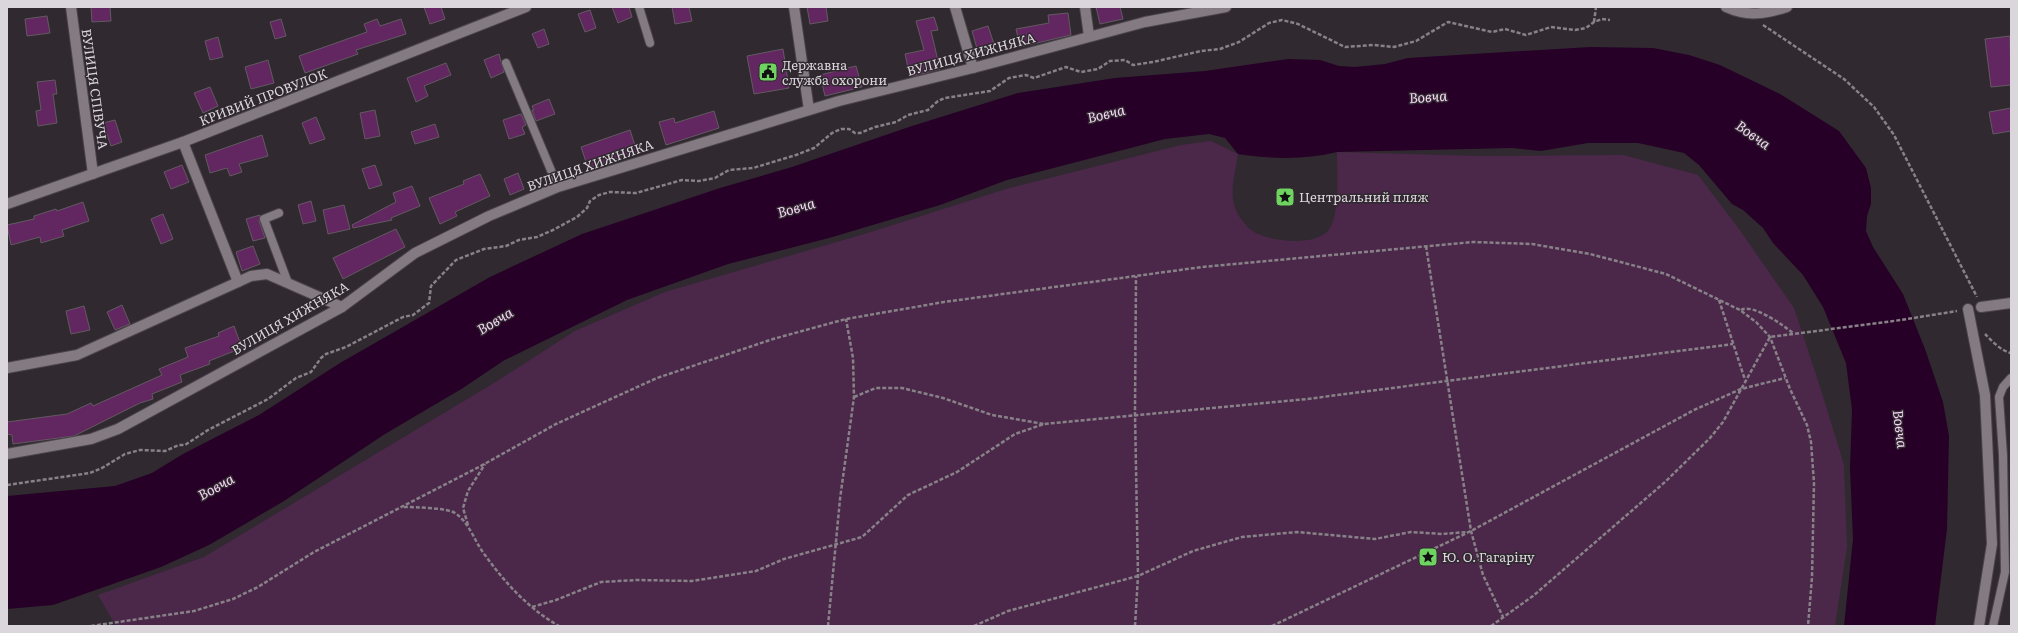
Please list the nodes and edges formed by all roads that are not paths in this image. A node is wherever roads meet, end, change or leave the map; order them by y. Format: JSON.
{"nodes":[{"id":1,"x":71,"y":7,"type":"edge"},
{"id":2,"x":526,"y":7,"type":"edge"},
{"id":3,"x":639,"y":7,"type":"edge"},
{"id":4,"x":794,"y":7,"type":"edge"},
{"id":5,"x":955,"y":7,"type":"edge"},
{"id":6,"x":1085,"y":7,"type":"edge"},
{"id":7,"x":1226,"y":7,"type":"edge"},
{"id":8,"x":1726,"y":7,"type":"edge"},
{"id":9,"x":1787,"y":7,"type":"edge"},
{"id":10,"x":1089,"y":36,"type":"junction"},
{"id":11,"x":650,"y":44,"type":"dead end"},
{"id":12,"x":506,"y":63,"type":"dead end"},
{"id":13,"x":973,"y":68,"type":"junction"},
{"id":14,"x":809,"y":110,"type":"junction"},
{"id":15,"x":183,"y":142,"type":"junction"},
{"id":16,"x":93,"y":174,"type":"junction"},
{"id":17,"x":558,"y":187,"type":"junction"},
{"id":18,"x":7,"y":204,"type":"edge"},
{"id":19,"x":279,"y":213,"type":"dead end"},
{"id":20,"x":238,"y":282,"type":"junction"},
{"id":21,"x":288,"y":283,"type":"junction"},
{"id":22,"x":2011,"y":304,"type":"edge"},
{"id":23,"x":342,"y":307,"type":"junction"},
{"id":24,"x":1981,"y":307,"type":"road end"},
{"id":25,"x":1968,"y":309,"type":"road end"},
{"id":26,"x":7,"y":368,"type":"edge"},
{"id":27,"x":2011,"y":378,"type":"edge"},
{"id":28,"x":7,"y":454,"type":"edge"},
{"id":29,"x":1979,"y":626,"type":"edge"},
{"id":30,"x":1993,"y":626,"type":"edge"}],
"edges":[{"from":1,"to":16,"type":"street","name":"ВУЛИЦЯ СПІВУЧА"},
{"from":2,"to":15,"type":"street","name":"КРИВИЙ ПРОВУЛОК"},
{"from":3,"to":11,"type":"lane"},
{"from":4,"to":14,"type":"street"},
{"from":5,"to":13,"type":"street"},
{"from":6,"to":10,"type":"street"},
{"from":7,"to":10,"type":"street","name":"ВУЛИЦЯ ХИЖНЯКА"},
{"from":8,"to":9,"type":"street"},
{"from":10,"to":13,"type":"street","name":"ВУЛИЦЯ ХИЖНЯКА"},
{"from":12,"to":17,"type":"lane"},
{"from":13,"to":14,"type":"street","name":"ВУЛИЦЯ ХИЖНЯКА"},
{"from":14,"to":17,"type":"street","name":"ВУЛИЦЯ ХИЖНЯКА"},
{"from":15,"to":16,"type":"street","name":"КРИВИЙ ПРОВУЛОК"},
{"from":15,"to":20,"type":"street"},
{"from":16,"to":18,"type":"street","name":"КРИВИЙ ПРОВУЛОК"},
{"from":17,"to":23,"type":"street","name":"ВУЛИЦЯ ХИЖНЯКА"},
{"from":19,"to":21,"type":"lane"},
{"from":20,"to":21,"type":"street"},
{"from":20,"to":26,"type":"street"},
{"from":21,"to":23,"type":"street"},
{"from":22,"to":24,"type":"street"},
{"from":23,"to":28,"type":"street","name":"ВУЛИЦЯ ХИЖНЯКА"},
{"from":25,"to":29,"type":"street"},
{"from":27,"to":30,"type":"lane"}]}
